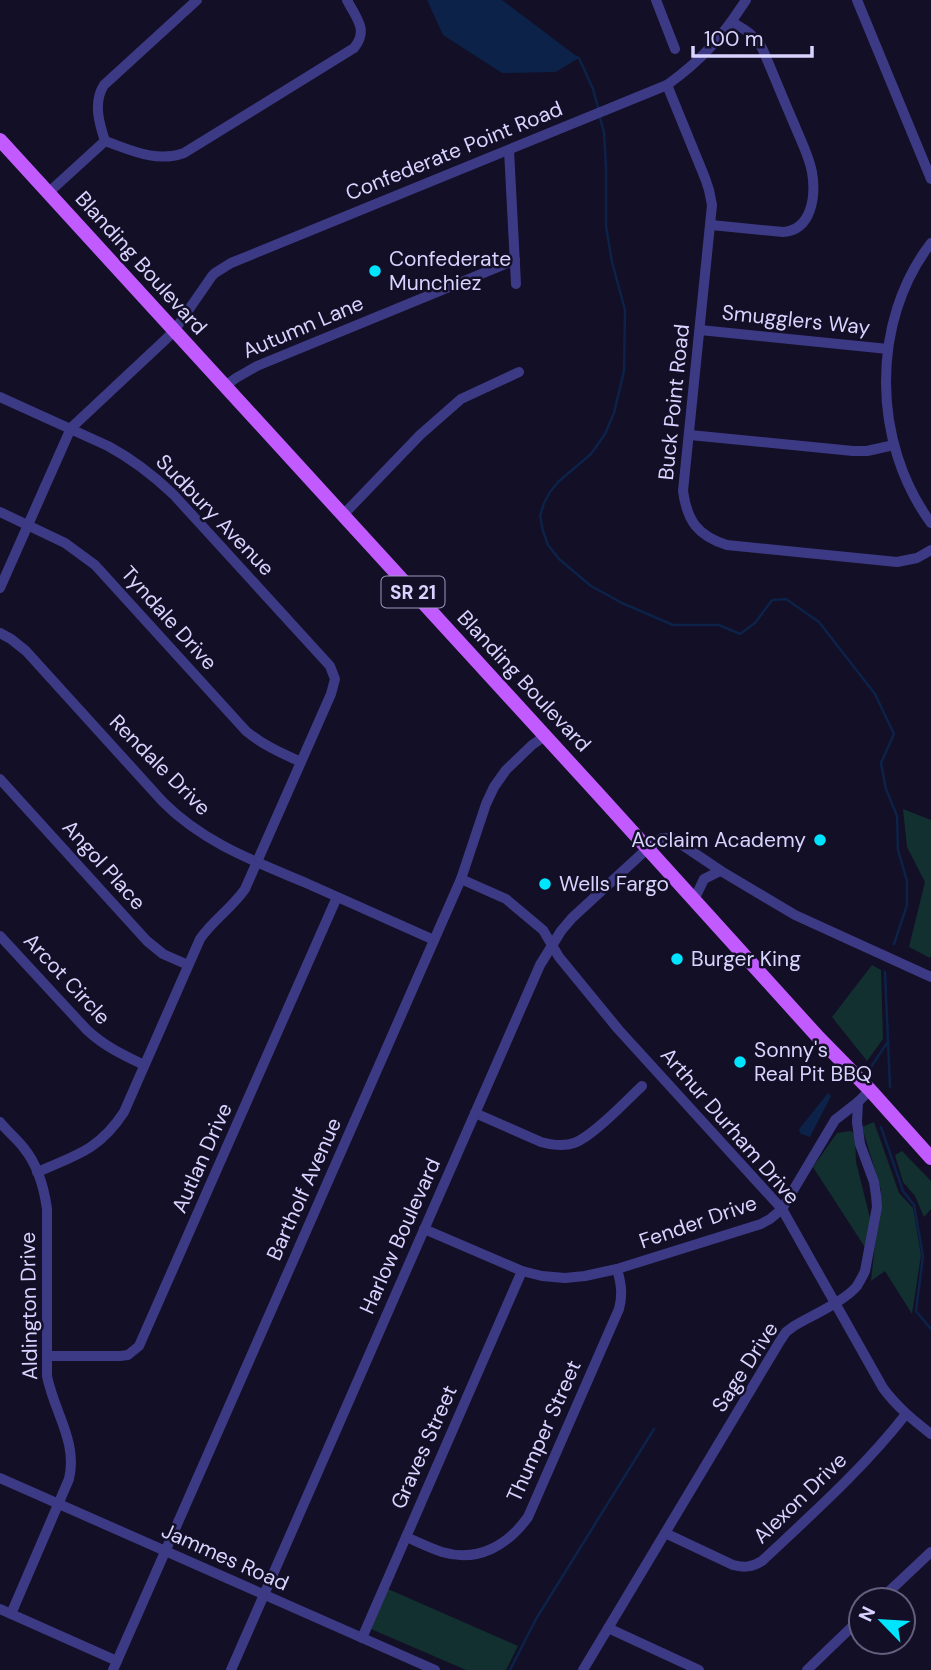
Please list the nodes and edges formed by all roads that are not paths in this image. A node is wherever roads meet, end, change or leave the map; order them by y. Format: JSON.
{"nodes":[{"id":1,"x":197,"y":0,"type":"edge"},
{"id":2,"x":347,"y":0,"type":"edge"},
{"id":3,"x":656,"y":0,"type":"edge"},
{"id":4,"x":746,"y":0,"type":"edge"},
{"id":5,"x":857,"y":0,"type":"edge"},
{"id":6,"x":732,"y":22,"type":"junction"},
{"id":7,"x":675,"y":49,"type":"dead end"},
{"id":8,"x":667,"y":85,"type":"junction"},
{"id":9,"x":0,"y":140,"type":"edge"},
{"id":10,"x":105,"y":141,"type":"junction"},
{"id":11,"x":509,"y":150,"type":"junction"},
{"id":12,"x":931,"y":179,"type":"edge"},
{"id":13,"x":48,"y":192,"type":"junction"},
{"id":14,"x":711,"y":225,"type":"junction"},
{"id":15,"x":931,"y":243,"type":"edge"},
{"id":16,"x":515,"y":260,"type":"junction"},
{"id":17,"x":516,"y":284,"type":"dead end"},
{"id":18,"x":700,"y":330,"type":"junction"},
{"id":19,"x":174,"y":331,"type":"junction"},
{"id":20,"x":888,"y":349,"type":"junction"},
{"id":21,"x":519,"y":372,"type":"dead end"},
{"id":22,"x":225,"y":386,"type":"junction"},
{"id":23,"x":0,"y":397,"type":"edge"},
{"id":24,"x":71,"y":428,"type":"junction"},
{"id":25,"x":690,"y":435,"type":"junction"},
{"id":26,"x":894,"y":445,"type":"junction"},
{"id":27,"x":0,"y":512,"type":"edge"},
{"id":28,"x":343,"y":515,"type":"junction"},
{"id":29,"x":931,"y":523,"type":"edge"},
{"id":30,"x":28,"y":525,"type":"junction"},
{"id":31,"x":931,"y":550,"type":"edge"},
{"id":32,"x":0,"y":588,"type":"edge"},
{"id":33,"x":0,"y":633,"type":"edge"},
{"id":34,"x":545,"y":736,"type":"junction"},
{"id":35,"x":301,"y":762,"type":"junction"},
{"id":36,"x":0,"y":779,"type":"edge"},
{"id":37,"x":648,"y":848,"type":"junction"},
{"id":38,"x":257,"y":862,"type":"junction"},
{"id":39,"x":720,"y":870,"type":"junction"},
{"id":40,"x":461,"y":879,"type":"junction"},
{"id":41,"x":337,"y":897,"type":"junction"},
{"id":42,"x":694,"y":900,"type":"junction"},
{"id":43,"x":0,"y":936,"type":"edge"},
{"id":44,"x":434,"y":940,"type":"junction"},
{"id":45,"x":552,"y":945,"type":"junction"},
{"id":46,"x":188,"y":965,"type":"junction"},
{"id":47,"x":931,"y":977,"type":"edge"},
{"id":48,"x":144,"y":1065,"type":"junction"},
{"id":49,"x":642,"y":1086,"type":"dead end"},
{"id":50,"x":870,"y":1090,"type":"junction"},
{"id":51,"x":858,"y":1102,"type":"junction"},
{"id":52,"x":475,"y":1113,"type":"junction"},
{"id":53,"x":0,"y":1122,"type":"edge"},
{"id":54,"x":931,"y":1158,"type":"edge"},
{"id":55,"x":37,"y":1172,"type":"junction"},
{"id":56,"x":782,"y":1209,"type":"junction"},
{"id":57,"x":424,"y":1228,"type":"junction"},
{"id":58,"x":617,"y":1269,"type":"junction"},
{"id":59,"x":522,"y":1271,"type":"junction"},
{"id":60,"x":834,"y":1303,"type":"junction"},
{"id":61,"x":47,"y":1356,"type":"junction"},
{"id":62,"x":906,"y":1414,"type":"junction"},
{"id":63,"x":931,"y":1434,"type":"edge"},
{"id":64,"x":0,"y":1478,"type":"edge"},
{"id":65,"x":58,"y":1504,"type":"junction"},
{"id":66,"x":665,"y":1533,"type":"junction"},
{"id":67,"x":406,"y":1536,"type":"junction"},
{"id":68,"x":165,"y":1551,"type":"junction"},
{"id":69,"x":931,"y":1552,"type":"edge"},
{"id":70,"x":895,"y":1586,"type":"edge"},
{"id":71,"x":264,"y":1595,"type":"junction"},
{"id":72,"x":5,"y":1611,"type":"edge"},
{"id":73,"x":608,"y":1628,"type":"junction"},
{"id":74,"x":847,"y":1632,"type":"edge"},
{"id":75,"x":362,"y":1638,"type":"junction"},
{"id":76,"x":115,"y":1665,"type":"edge"},
{"id":77,"x":231,"y":1670,"type":"edge"},
{"id":78,"x":435,"y":1670,"type":"edge"},
{"id":79,"x":583,"y":1670,"type":"edge"},
{"id":80,"x":699,"y":1670,"type":"edge"},
{"id":81,"x":807,"y":1670,"type":"edge"}],
"edges":[{"from":1,"to":10,"type":"street"},
{"from":2,"to":10,"type":"street"},
{"from":3,"to":7,"type":"street"},
{"from":4,"to":6,"type":"street","name":"Confederate Point Road"},
{"from":5,"to":12,"type":"street"},
{"from":6,"to":8,"type":"street","name":"Confederate Point Road"},
{"from":6,"to":14,"type":"street"},
{"from":8,"to":11,"type":"street","name":"Confederate Point Road"},
{"from":8,"to":14,"type":"street","name":"Buck Point Road"},
{"from":9,"to":13,"type":"main road","name":"Blanding Boulevard","number":"SR 21"},
{"from":10,"to":13,"type":"street"},
{"from":11,"to":16,"type":"street"},
{"from":11,"to":19,"type":"street","name":"Confederate Point Road"},
{"from":13,"to":19,"type":"main road","name":"Blanding Boulevard","number":"SR 21"},
{"from":14,"to":18,"type":"street","name":"Buck Point Road"},
{"from":15,"to":20,"type":"street"},
{"from":16,"to":17,"type":"street"},
{"from":16,"to":22,"type":"street","name":"Autumn Lane"},
{"from":18,"to":20,"type":"street","name":"Smugglers Way"},
{"from":18,"to":25,"type":"street","name":"Buck Point Road"},
{"from":19,"to":22,"type":"main road","name":"Blanding Boulevard","number":"SR 21"},
{"from":19,"to":24,"type":"street","name":"Confederate Point Road"},
{"from":20,"to":26,"type":"street"},
{"from":21,"to":28,"type":"street"},
{"from":22,"to":28,"type":"main road","name":"Blanding Boulevard","number":"SR 21"},
{"from":23,"to":24,"type":"street","name":"Sudbury Avenue"},
{"from":24,"to":30,"type":"street"},
{"from":24,"to":35,"type":"street","name":"Sudbury Avenue"},
{"from":25,"to":26,"type":"street"},
{"from":25,"to":31,"type":"street","name":"Buck Point Road"},
{"from":26,"to":29,"type":"street"},
{"from":27,"to":30,"type":"street","name":"Tyndale Drive"},
{"from":28,"to":34,"type":"main road","name":"Blanding Boulevard","number":"SR 21"},
{"from":30,"to":32,"type":"street"},
{"from":30,"to":35,"type":"street","name":"Tyndale Drive"},
{"from":33,"to":38,"type":"street","name":"Rendale Drive"},
{"from":34,"to":37,"type":"main road","name":"Blanding Boulevard","number":"SR 21"},
{"from":34,"to":40,"type":"street","name":"Bartholf Avenue"},
{"from":35,"to":38,"type":"street"},
{"from":36,"to":46,"type":"street","name":"Angol Place"},
{"from":37,"to":39,"type":"street"},
{"from":37,"to":42,"type":"main road","name":"Blanding Boulevard","number":"SR 21"},
{"from":37,"to":45,"type":"street","name":"Harlow Boulevard"},
{"from":38,"to":41,"type":"street","name":"Rendale Drive"},
{"from":38,"to":46,"type":"street"},
{"from":39,"to":42,"type":"street"},
{"from":39,"to":47,"type":"street"},
{"from":40,"to":44,"type":"street","name":"Bartholf Avenue"},
{"from":40,"to":45,"type":"street","name":"Arthur Durham Drive"},
{"from":41,"to":44,"type":"street","name":"Rendale Drive"},
{"from":41,"to":61,"type":"street","name":"Autlan Drive"},
{"from":42,"to":50,"type":"main road","name":"Blanding Boulevard","number":"SR 21"},
{"from":43,"to":48,"type":"street","name":"Arcot Circle"},
{"from":44,"to":68,"type":"street","name":"Bartholf Avenue"},
{"from":45,"to":52,"type":"street","name":"Harlow Boulevard"},
{"from":45,"to":56,"type":"street","name":"Arthur Durham Drive"},
{"from":46,"to":48,"type":"street"},
{"from":48,"to":55,"type":"street"},
{"from":49,"to":52,"type":"street"},
{"from":50,"to":51,"type":"street"},
{"from":50,"to":54,"type":"main road","name":"Blanding Boulevard","number":"SR 21"},
{"from":51,"to":56,"type":"street","name":"Fender Drive"},
{"from":51,"to":60,"type":"street","name":"Sage Drive"},
{"from":52,"to":57,"type":"street","name":"Harlow Boulevard"},
{"from":53,"to":55,"type":"street","name":"Aldington Drive"},
{"from":55,"to":61,"type":"street","name":"Aldington Drive"},
{"from":56,"to":58,"type":"street","name":"Fender Drive"},
{"from":56,"to":60,"type":"street","name":"Arthur Durham Drive"},
{"from":57,"to":59,"type":"street","name":"Fender Drive"},
{"from":57,"to":71,"type":"street","name":"Harlow Boulevard"},
{"from":58,"to":59,"type":"street","name":"Fender Drive"},
{"from":58,"to":67,"type":"street","name":"Thumper Street"},
{"from":59,"to":67,"type":"street","name":"Graves Street"},
{"from":60,"to":62,"type":"street","name":"Arthur Durham Drive"},
{"from":60,"to":66,"type":"street","name":"Sage Drive"},
{"from":61,"to":65,"type":"street","name":"Aldington Drive"},
{"from":62,"to":63,"type":"street","name":"Arthur Durham Drive"},
{"from":62,"to":66,"type":"street","name":"Alexon Drive"},
{"from":64,"to":65,"type":"street","name":"Jammes Road"},
{"from":65,"to":68,"type":"street","name":"Jammes Road"},
{"from":65,"to":72,"type":"street","name":"Aldington Drive"},
{"from":66,"to":73,"type":"street","name":"Sage Drive"},
{"from":67,"to":75,"type":"street","name":"Graves Street"},
{"from":68,"to":71,"type":"street","name":"Jammes Road"},
{"from":68,"to":76,"type":"street","name":"Bartholf Avenue"},
{"from":69,"to":70,"type":"street"},
{"from":71,"to":75,"type":"street","name":"Jammes Road"},
{"from":71,"to":77,"type":"street","name":"Harlow Boulevard"},
{"from":72,"to":76,"type":"street"},
{"from":73,"to":79,"type":"street","name":"Sage Drive"},
{"from":73,"to":80,"type":"street"},
{"from":74,"to":81,"type":"street"},
{"from":75,"to":78,"type":"street","name":"Jammes Road"}]}
